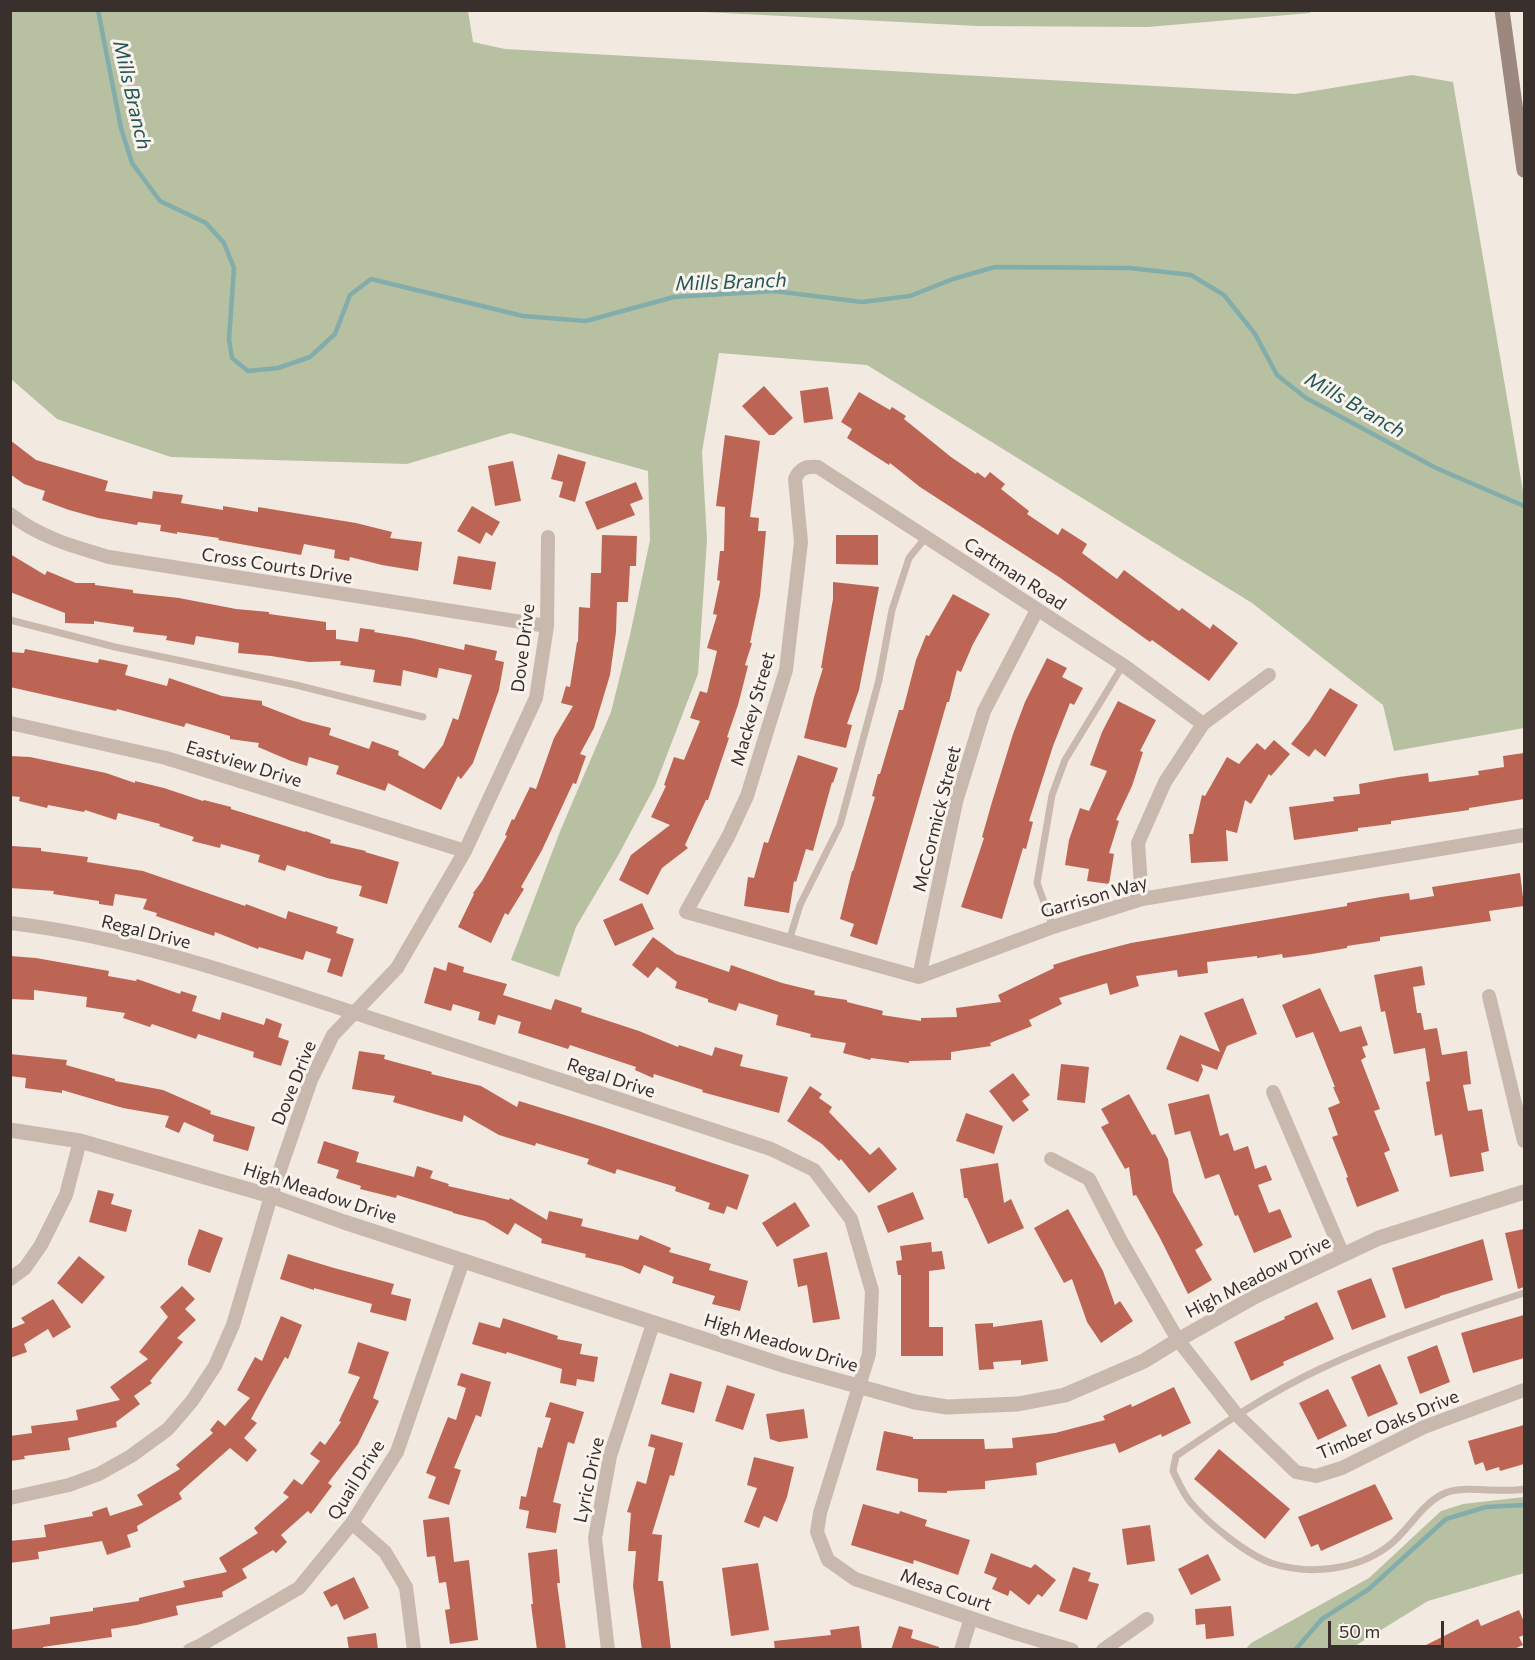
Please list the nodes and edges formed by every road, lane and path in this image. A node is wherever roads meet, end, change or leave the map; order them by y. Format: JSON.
{"nodes":[{"id":1,"x":1502,"y":10,"type":"edge"},
{"id":2,"x":1524,"y":170,"type":"edge"},
{"id":3,"x":803,"y":469,"type":"joint"},
{"id":4,"x":10,"y":514,"type":"edge"},
{"id":5,"x":548,"y":537,"type":"dead end"},
{"id":6,"x":926,"y":537,"type":"junction"},
{"id":7,"x":1037,"y":610,"type":"junction"},
{"id":8,"x":10,"y":620,"type":"edge"},
{"id":9,"x":547,"y":626,"type":"junction"},
{"id":10,"x":1123,"y":664,"type":"junction"},
{"id":11,"x":1269,"y":675,"type":"dead end"},
{"id":12,"x":423,"y":717,"type":"dead end"},
{"id":13,"x":10,"y":723,"type":"edge"},
{"id":14,"x":1203,"y":724,"type":"junction"},
{"id":15,"x":1524,"y":835,"type":"edge"},
{"id":16,"x":465,"y":851,"type":"junction"},
{"id":17,"x":1142,"y":900,"type":"junction"},
{"id":18,"x":10,"y":923,"type":"edge"},
{"id":19,"x":1053,"y":927,"type":"junction"},
{"id":20,"x":789,"y":941,"type":"junction"},
{"id":21,"x":919,"y":977,"type":"junction"},
{"id":22,"x":1489,"y":996,"type":"dead end"},
{"id":23,"x":354,"y":1012,"type":"junction"},
{"id":24,"x":1273,"y":1092,"type":"dead end"},
{"id":25,"x":10,"y":1130,"type":"edge"},
{"id":26,"x":80,"y":1141,"type":"junction"},
{"id":27,"x":1524,"y":1141,"type":"edge"},
{"id":28,"x":1051,"y":1159,"type":"dead end"},
{"id":29,"x":1524,"y":1192,"type":"edge"},
{"id":30,"x":271,"y":1196,"type":"junction"},
{"id":31,"x":1343,"y":1255,"type":"junction"},
{"id":32,"x":463,"y":1261,"type":"junction"},
{"id":33,"x":10,"y":1279,"type":"edge"},
{"id":34,"x":1524,"y":1293,"type":"edge"},
{"id":35,"x":653,"y":1324,"type":"junction"},
{"id":36,"x":1178,"y":1340,"type":"junction"},
{"id":37,"x":859,"y":1387,"type":"junction"},
{"id":38,"x":1524,"y":1390,"type":"edge"},
{"id":39,"x":1237,"y":1415,"type":"junction"},
{"id":40,"x":1524,"y":1489,"type":"edge"},
{"id":41,"x":10,"y":1498,"type":"edge"},
{"id":42,"x":352,"y":1523,"type":"junction"},
{"id":43,"x":822,"y":1545,"type":"joint"},
{"id":44,"x":971,"y":1618,"type":"junction"},
{"id":45,"x":1147,"y":1619,"type":"dead end"},
{"id":46,"x":198,"y":1648,"type":"edge"},
{"id":47,"x":414,"y":1650,"type":"edge"},
{"id":48,"x":608,"y":1650,"type":"edge"},
{"id":49,"x":961,"y":1650,"type":"edge"},
{"id":50,"x":1072,"y":1650,"type":"edge"},
{"id":51,"x":1103,"y":1650,"type":"edge"}],
"edges":[{"from":1,"to":2,"type":"main road"},
{"from":3,"to":6,"type":"street","name":"Cartman Road"},
{"from":3,"to":20,"type":"street","name":"Mackey Street"},
{"from":4,"to":9,"type":"street","name":"Cross Courts Drive"},
{"from":5,"to":9,"type":"street","name":"Dove Drive"},
{"from":6,"to":7,"type":"street","name":"Cartman Road"},
{"from":6,"to":20,"type":"lane"},
{"from":7,"to":10,"type":"street","name":"Cartman Road"},
{"from":7,"to":21,"type":"street","name":"McCormick Street"},
{"from":8,"to":12,"type":"lane"},
{"from":9,"to":16,"type":"street","name":"Dove Drive"},
{"from":10,"to":14,"type":"street","name":"Cartman Road"},
{"from":10,"to":19,"type":"lane"},
{"from":11,"to":14,"type":"street"},
{"from":13,"to":16,"type":"street","name":"Eastview Drive"},
{"from":14,"to":17,"type":"street"},
{"from":15,"to":17,"type":"street","name":"Garrison Way"},
{"from":16,"to":23,"type":"street","name":"Dove Drive"},
{"from":17,"to":19,"type":"street","name":"Garrison Way"},
{"from":18,"to":23,"type":"street","name":"Regal Drive"},
{"from":19,"to":21,"type":"street","name":"Garrison Way"},
{"from":20,"to":21,"type":"street"},
{"from":22,"to":27,"type":"street"},
{"from":23,"to":30,"type":"street","name":"Dove Drive"},
{"from":23,"to":37,"type":"street","name":"Regal Drive"},
{"from":24,"to":31,"type":"street"},
{"from":25,"to":26,"type":"street","name":"High Meadow Drive"},
{"from":26,"to":30,"type":"street","name":"High Meadow Drive"},
{"from":26,"to":33,"type":"street"},
{"from":28,"to":36,"type":"street","name":"Timber Oaks Drive"},
{"from":29,"to":31,"type":"street","name":"High Meadow Drive"},
{"from":30,"to":32,"type":"street","name":"High Meadow Drive"},
{"from":30,"to":41,"type":"street","name":"Dove Drive"},
{"from":31,"to":36,"type":"street","name":"High Meadow Drive"},
{"from":32,"to":35,"type":"street","name":"High Meadow Drive"},
{"from":32,"to":42,"type":"street","name":"Quail Drive"},
{"from":34,"to":39,"type":"lane"},
{"from":35,"to":37,"type":"street","name":"High Meadow Drive"},
{"from":35,"to":48,"type":"street","name":"Lyric Drive"},
{"from":36,"to":37,"type":"street","name":"High Meadow Drive"},
{"from":36,"to":39,"type":"street","name":"Timber Oaks Drive"},
{"from":37,"to":43,"type":"street","name":"Regal Drive"},
{"from":38,"to":39,"type":"street","name":"Timber Oaks Drive"},
{"from":39,"to":40,"type":"lane"},
{"from":42,"to":46,"type":"street","name":"Quail Drive"},
{"from":42,"to":47,"type":"street"},
{"from":43,"to":44,"type":"street","name":"Mesa Court"},
{"from":44,"to":49,"type":"street"},
{"from":44,"to":50,"type":"street","name":"Mesa Court"},
{"from":45,"to":51,"type":"street"}]}
